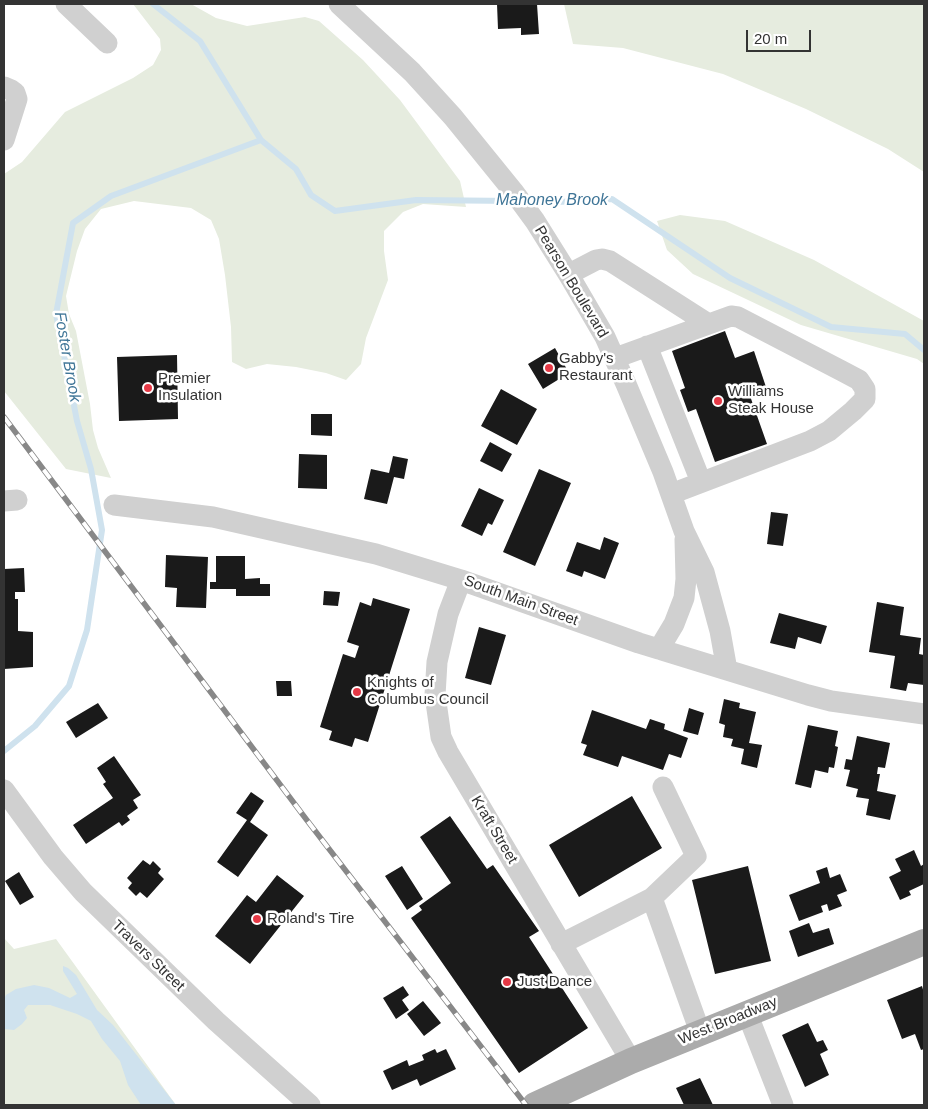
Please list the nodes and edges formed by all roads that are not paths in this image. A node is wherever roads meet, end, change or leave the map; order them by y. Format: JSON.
{"nodes":[{"id":1,"x":66,"y":4,"type":"edge"},
{"id":2,"x":339,"y":4,"type":"edge"},
{"id":3,"x":108,"y":42,"type":"dead end"},
{"id":4,"x":4,"y":87,"type":"edge"},
{"id":5,"x":5,"y":129,"type":"edge"},
{"id":6,"x":569,"y":274,"type":"junction"},
{"id":7,"x":708,"y":323,"type":"junction"},
{"id":8,"x":647,"y":346,"type":"junction"},
{"id":9,"x":615,"y":358,"type":"junction"},
{"id":10,"x":672,"y":410,"type":"junction"},
{"id":11,"x":643,"y":422,"type":"junction"},
{"id":12,"x":701,"y":482,"type":"junction"},
{"id":13,"x":670,"y":494,"type":"junction"},
{"id":14,"x":114,"y":505,"type":"dead end"},
{"id":15,"x":684,"y":532,"type":"junction"},
{"id":16,"x":462,"y":580,"type":"junction"},
{"id":17,"x":659,"y":648,"type":"junction"},
{"id":18,"x":727,"y":670,"type":"junction"},
{"id":19,"x":924,"y":714,"type":"edge"},
{"id":20,"x":663,"y":787,"type":"dead end"},
{"id":21,"x":4,"y":790,"type":"edge"},
{"id":22,"x":652,"y":898,"type":"junction"},
{"id":23,"x":924,"y":942,"type":"edge"},
{"id":24,"x":561,"y":944,"type":"junction"},
{"id":25,"x":747,"y":1013,"type":"junction"},
{"id":26,"x":700,"y":1032,"type":"junction"},
{"id":27,"x":631,"y":1061,"type":"junction"},
{"id":28,"x":310,"y":1105,"type":"edge"},
{"id":29,"x":535,"y":1105,"type":"edge"},
{"id":30,"x":783,"y":1105,"type":"edge"}],
"edges":[{"from":1,"to":3,"type":"street"},
{"from":2,"to":6,"type":"street","name":"Pearson Boulevard"},
{"from":4,"to":5,"type":"street"},
{"from":6,"to":7,"type":"street"},
{"from":6,"to":9,"type":"street","name":"Pearson Boulevard"},
{"from":7,"to":8,"type":"street"},
{"from":7,"to":12,"type":"street"},
{"from":8,"to":9,"type":"street"},
{"from":8,"to":10,"type":"street"},
{"from":9,"to":11,"type":"street","name":"Pearson Boulevard"},
{"from":10,"to":11,"type":"street"},
{"from":10,"to":12,"type":"street"},
{"from":11,"to":13,"type":"street","name":"Pearson Boulevard"},
{"from":12,"to":13,"type":"street"},
{"from":13,"to":15,"type":"street","name":"Pearson Boulevard"},
{"from":14,"to":16,"type":"street","name":"South Main Street"},
{"from":15,"to":17,"type":"street","name":"Pearson Boulevard"},
{"from":15,"to":18,"type":"street","name":"Pearson Boulevard"},
{"from":16,"to":17,"type":"street","name":"South Main Street"},
{"from":16,"to":24,"type":"street","name":"Kraft Street"},
{"from":17,"to":18,"type":"street","name":"South Main Street"},
{"from":18,"to":19,"type":"street","name":"South Main Street"},
{"from":20,"to":22,"type":"street"},
{"from":21,"to":28,"type":"street","name":"Travers Street"},
{"from":22,"to":24,"type":"street"},
{"from":22,"to":26,"type":"street"},
{"from":23,"to":25,"type":"main road","name":"West Broadway"},
{"from":24,"to":27,"type":"street","name":"Kraft Street"},
{"from":25,"to":26,"type":"main road","name":"West Broadway"},
{"from":25,"to":30,"type":"street"},
{"from":26,"to":27,"type":"main road","name":"West Broadway"},
{"from":27,"to":29,"type":"main road","name":"West Broadway"}]}
